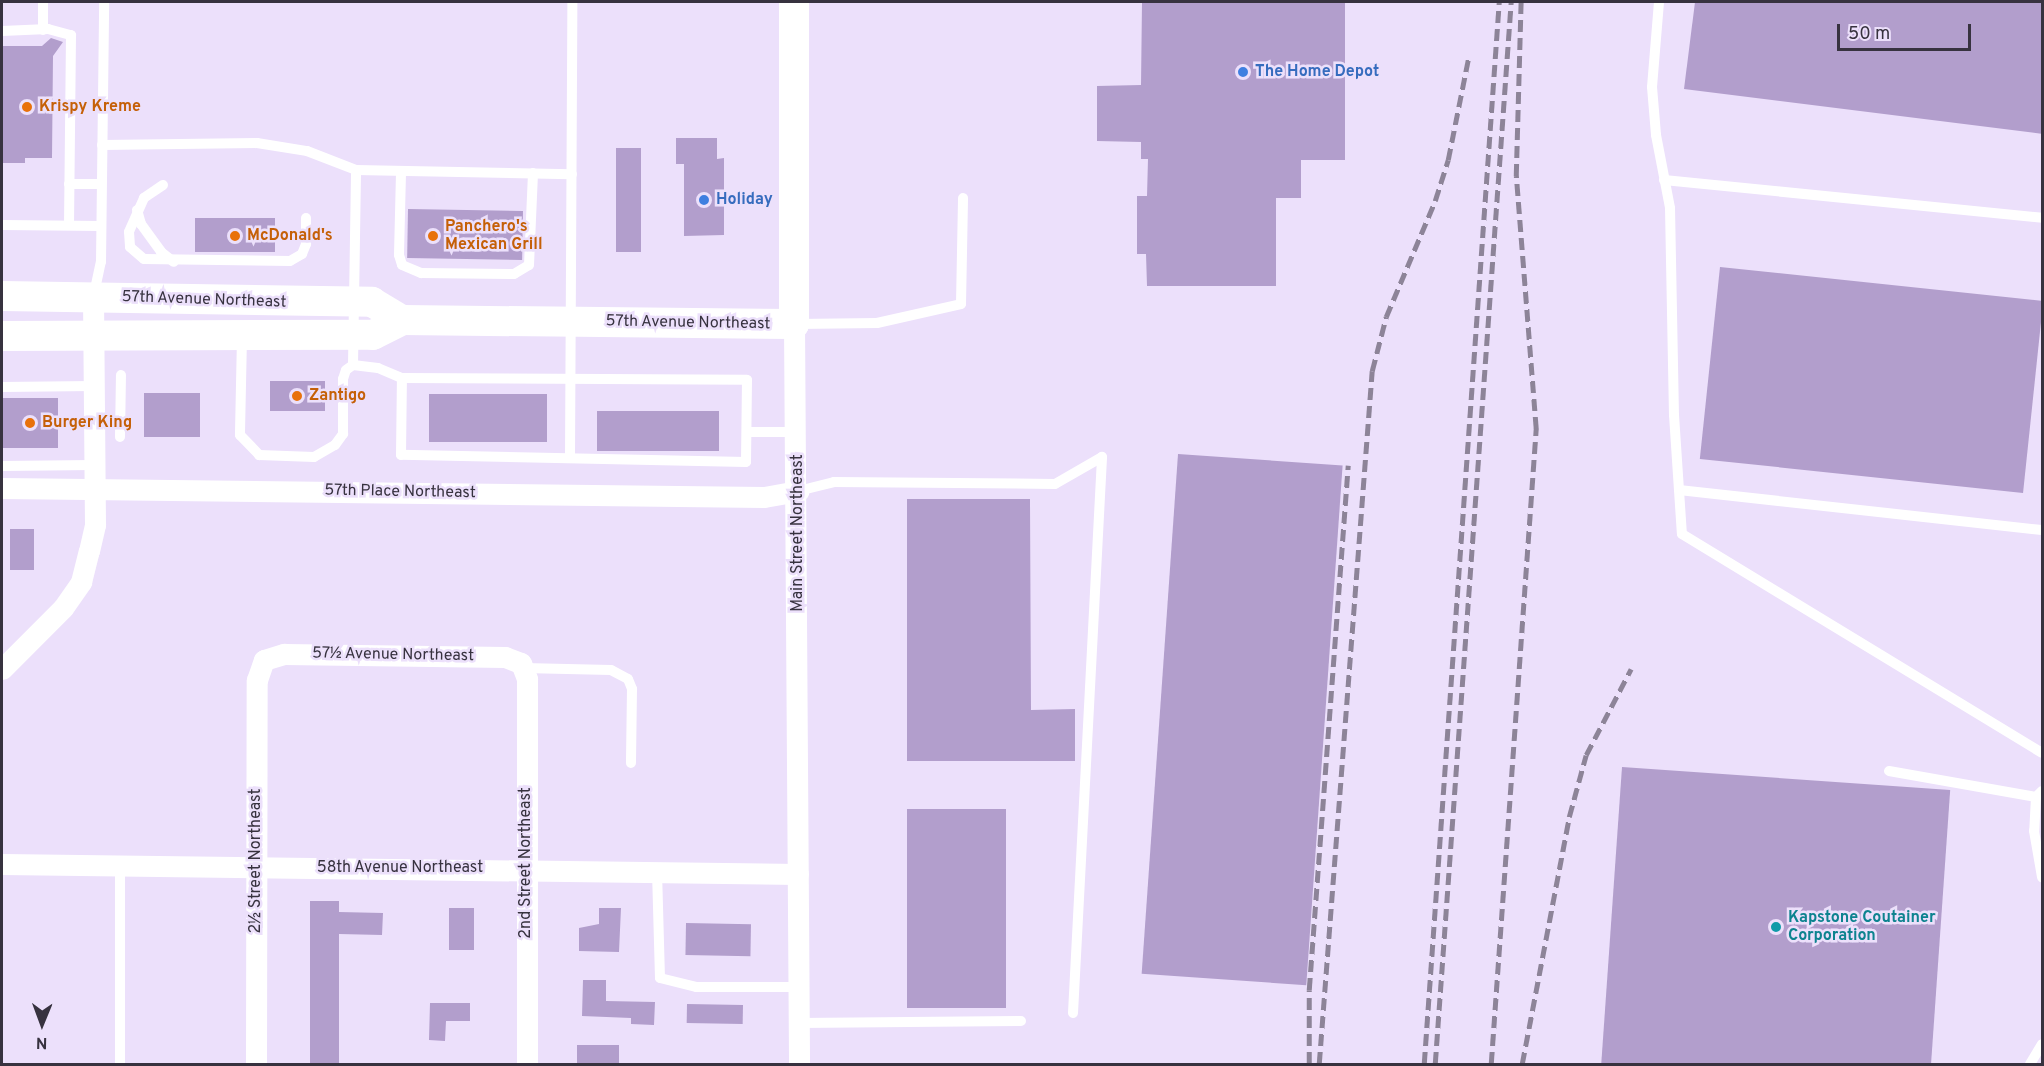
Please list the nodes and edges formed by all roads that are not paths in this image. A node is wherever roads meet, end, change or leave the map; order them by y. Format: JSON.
{"nodes":[{"id":1,"x":43,"y":2,"type":"edge"},
{"id":2,"x":104,"y":2,"type":"edge"},
{"id":3,"x":572,"y":2,"type":"edge"},
{"id":4,"x":794,"y":2,"type":"edge"},
{"id":5,"x":1659,"y":2,"type":"edge"},
{"id":6,"x":44,"y":30,"type":"junction"},
{"id":7,"x":2,"y":31,"type":"edge"},
{"id":8,"x":102,"y":146,"type":"junction"},
{"id":9,"x":356,"y":170,"type":"junction"},
{"id":10,"x":401,"y":173,"type":"junction"},
{"id":11,"x":533,"y":173,"type":"junction"},
{"id":12,"x":573,"y":174,"type":"junction"},
{"id":13,"x":1664,"y":180,"type":"junction"},
{"id":14,"x":69,"y":184,"type":"junction"},
{"id":15,"x":101,"y":184,"type":"junction"},
{"id":16,"x":163,"y":185,"type":"dead end"},
{"id":17,"x":963,"y":198,"type":"dead end"},
{"id":18,"x":137,"y":208,"type":"junction"},
{"id":19,"x":306,"y":218,"type":"dead end"},
{"id":20,"x":2043,"y":218,"type":"edge"},
{"id":21,"x":2,"y":225,"type":"edge"},
{"id":22,"x":69,"y":225,"type":"junction"},
{"id":23,"x":101,"y":226,"type":"junction"},
{"id":24,"x":174,"y":262,"type":"junction"},
{"id":25,"x":2,"y":296,"type":"edge"},
{"id":26,"x":93,"y":297,"type":"junction"},
{"id":27,"x":354,"y":302,"type":"junction"},
{"id":28,"x":402,"y":320,"type":"junction"},
{"id":29,"x":572,"y":322,"type":"junction"},
{"id":30,"x":794,"y":324,"type":"junction"},
{"id":31,"x":353,"y":335,"type":"junction"},
{"id":32,"x":2,"y":336,"type":"edge"},
{"id":33,"x":242,"y":336,"type":"junction"},
{"id":34,"x":92,"y":337,"type":"junction"},
{"id":35,"x":353,"y":365,"type":"junction"},
{"id":36,"x":121,"y":375,"type":"dead end"},
{"id":37,"x":402,"y":378,"type":"junction"},
{"id":38,"x":571,"y":381,"type":"junction"},
{"id":39,"x":93,"y":386,"type":"junction"},
{"id":40,"x":2,"y":387,"type":"edge"},
{"id":41,"x":747,"y":432,"type":"junction"},
{"id":42,"x":797,"y":432,"type":"junction"},
{"id":43,"x":120,"y":437,"type":"dead end"},
{"id":44,"x":570,"y":457,"type":"junction"},
{"id":45,"x":94,"y":465,"type":"junction"},
{"id":46,"x":2,"y":466,"type":"edge"},
{"id":47,"x":2,"y":488,"type":"edge"},
{"id":48,"x":95,"y":489,"type":"junction"},
{"id":49,"x":1679,"y":490,"type":"junction"},
{"id":50,"x":798,"y":491,"type":"junction"},
{"id":51,"x":2043,"y":530,"type":"edge"},
{"id":52,"x":264,"y":660,"type":"joint"},
{"id":53,"x":522,"y":665,"type":"junction"},
{"id":54,"x":2,"y":669,"type":"edge"},
{"id":55,"x":2043,"y":753,"type":"edge"},
{"id":56,"x":631,"y":763,"type":"dead end"},
{"id":57,"x":1889,"y":771,"type":"dead end"},
{"id":58,"x":2039,"y":794,"type":"edge"},
{"id":59,"x":2,"y":864,"type":"edge"},
{"id":60,"x":120,"y":865,"type":"junction"},
{"id":61,"x":256,"y":867,"type":"junction"},
{"id":62,"x":526,"y":869,"type":"junction"},
{"id":63,"x":657,"y":871,"type":"junction"},
{"id":64,"x":798,"y":874,"type":"junction"},
{"id":65,"x":2043,"y":878,"type":"edge"},
{"id":66,"x":799,"y":987,"type":"junction"},
{"id":67,"x":1073,"y":1013,"type":"dead end"},
{"id":68,"x":1021,"y":1021,"type":"dead end"},
{"id":69,"x":799,"y":1023,"type":"junction"},
{"id":70,"x":2043,"y":1044,"type":"edge"},
{"id":71,"x":120,"y":1065,"type":"edge"},
{"id":72,"x":256,"y":1065,"type":"edge"},
{"id":73,"x":527,"y":1065,"type":"edge"},
{"id":74,"x":799,"y":1065,"type":"edge"},
{"id":75,"x":2030,"y":1065,"type":"edge"}],
"edges":[{"from":1,"to":6,"type":"lane"},
{"from":2,"to":8,"type":"lane"},
{"from":3,"to":12,"type":"lane"},
{"from":4,"to":30,"type":"street","name":"Main Street Northeast"},
{"from":5,"to":13,"type":"lane"},
{"from":6,"to":7,"type":"lane"},
{"from":6,"to":14,"type":"lane"},
{"from":8,"to":9,"type":"lane"},
{"from":8,"to":15,"type":"lane"},
{"from":9,"to":10,"type":"lane"},
{"from":9,"to":27,"type":"lane"},
{"from":10,"to":11,"type":"lane"},
{"from":10,"to":11,"type":"lane"},
{"from":11,"to":12,"type":"lane"},
{"from":12,"to":29,"type":"lane"},
{"from":13,"to":20,"type":"lane"},
{"from":13,"to":49,"type":"lane"},
{"from":14,"to":15,"type":"lane"},
{"from":14,"to":22,"type":"lane"},
{"from":15,"to":23,"type":"lane"},
{"from":16,"to":18,"type":"lane"},
{"from":17,"to":30,"type":"lane"},
{"from":18,"to":24,"type":"lane"},
{"from":18,"to":24,"type":"lane"},
{"from":19,"to":24,"type":"lane"},
{"from":21,"to":22,"type":"lane"},
{"from":22,"to":23,"type":"lane"},
{"from":23,"to":26,"type":"lane"},
{"from":25,"to":26,"type":"street","name":"57th Avenue Northeast"},
{"from":26,"to":27,"type":"street","name":"57th Avenue Northeast"},
{"from":26,"to":34,"type":"street"},
{"from":27,"to":28,"type":"street","name":"57th Avenue Northeast"},
{"from":27,"to":31,"type":"lane"},
{"from":28,"to":29,"type":"street","name":"57th Avenue Northeast"},
{"from":28,"to":31,"type":"street","name":"57th Avenue Northeast"},
{"from":29,"to":30,"type":"street","name":"57th Avenue Northeast"},
{"from":29,"to":38,"type":"lane"},
{"from":30,"to":42,"type":"street","name":"Main Street Northeast"},
{"from":31,"to":33,"type":"street","name":"57th Avenue Northeast"},
{"from":31,"to":35,"type":"lane"},
{"from":32,"to":34,"type":"street","name":"57th Avenue Northeast"},
{"from":33,"to":34,"type":"street","name":"57th Avenue Northeast"},
{"from":33,"to":35,"type":"lane"},
{"from":34,"to":39,"type":"street"},
{"from":35,"to":37,"type":"lane"},
{"from":36,"to":43,"type":"lane"},
{"from":37,"to":38,"type":"lane"},
{"from":37,"to":44,"type":"lane"},
{"from":38,"to":41,"type":"lane"},
{"from":38,"to":44,"type":"lane"},
{"from":39,"to":40,"type":"lane"},
{"from":39,"to":45,"type":"street"},
{"from":41,"to":42,"type":"lane"},
{"from":41,"to":44,"type":"lane"},
{"from":42,"to":50,"type":"street","name":"Main Street Northeast"},
{"from":45,"to":46,"type":"lane"},
{"from":45,"to":48,"type":"street"},
{"from":47,"to":48,"type":"street","name":"57th Place Northeast"},
{"from":48,"to":50,"type":"street","name":"57th Place Northeast"},
{"from":48,"to":54,"type":"street"},
{"from":49,"to":51,"type":"lane"},
{"from":49,"to":55,"type":"lane"},
{"from":50,"to":64,"type":"street","name":"Main Street Northeast"},
{"from":50,"to":67,"type":"lane"},
{"from":52,"to":53,"type":"street","name":"57½ Avenue Northeast"},
{"from":52,"to":61,"type":"street","name":"2½ Street Northeast"},
{"from":53,"to":56,"type":"lane"},
{"from":53,"to":62,"type":"street","name":"2nd Street Northeast"},
{"from":57,"to":58,"type":"lane"},
{"from":58,"to":65,"type":"lane"},
{"from":59,"to":60,"type":"street","name":"58th Avenue Northeast"},
{"from":60,"to":61,"type":"street","name":"58th Avenue Northeast"},
{"from":60,"to":71,"type":"lane"},
{"from":61,"to":62,"type":"street","name":"58th Avenue Northeast"},
{"from":61,"to":72,"type":"street","name":"2½ Street Northeast"},
{"from":62,"to":63,"type":"street","name":"58th Avenue Northeast"},
{"from":62,"to":73,"type":"street","name":"2nd Street Northeast"},
{"from":63,"to":64,"type":"street","name":"58th Avenue Northeast"},
{"from":63,"to":66,"type":"lane"},
{"from":64,"to":66,"type":"street","name":"Main Street Northeast"},
{"from":66,"to":69,"type":"street","name":"Main Street Northeast"},
{"from":68,"to":69,"type":"lane"},
{"from":69,"to":74,"type":"street","name":"Main Street Northeast"},
{"from":70,"to":75,"type":"lane"}]}
